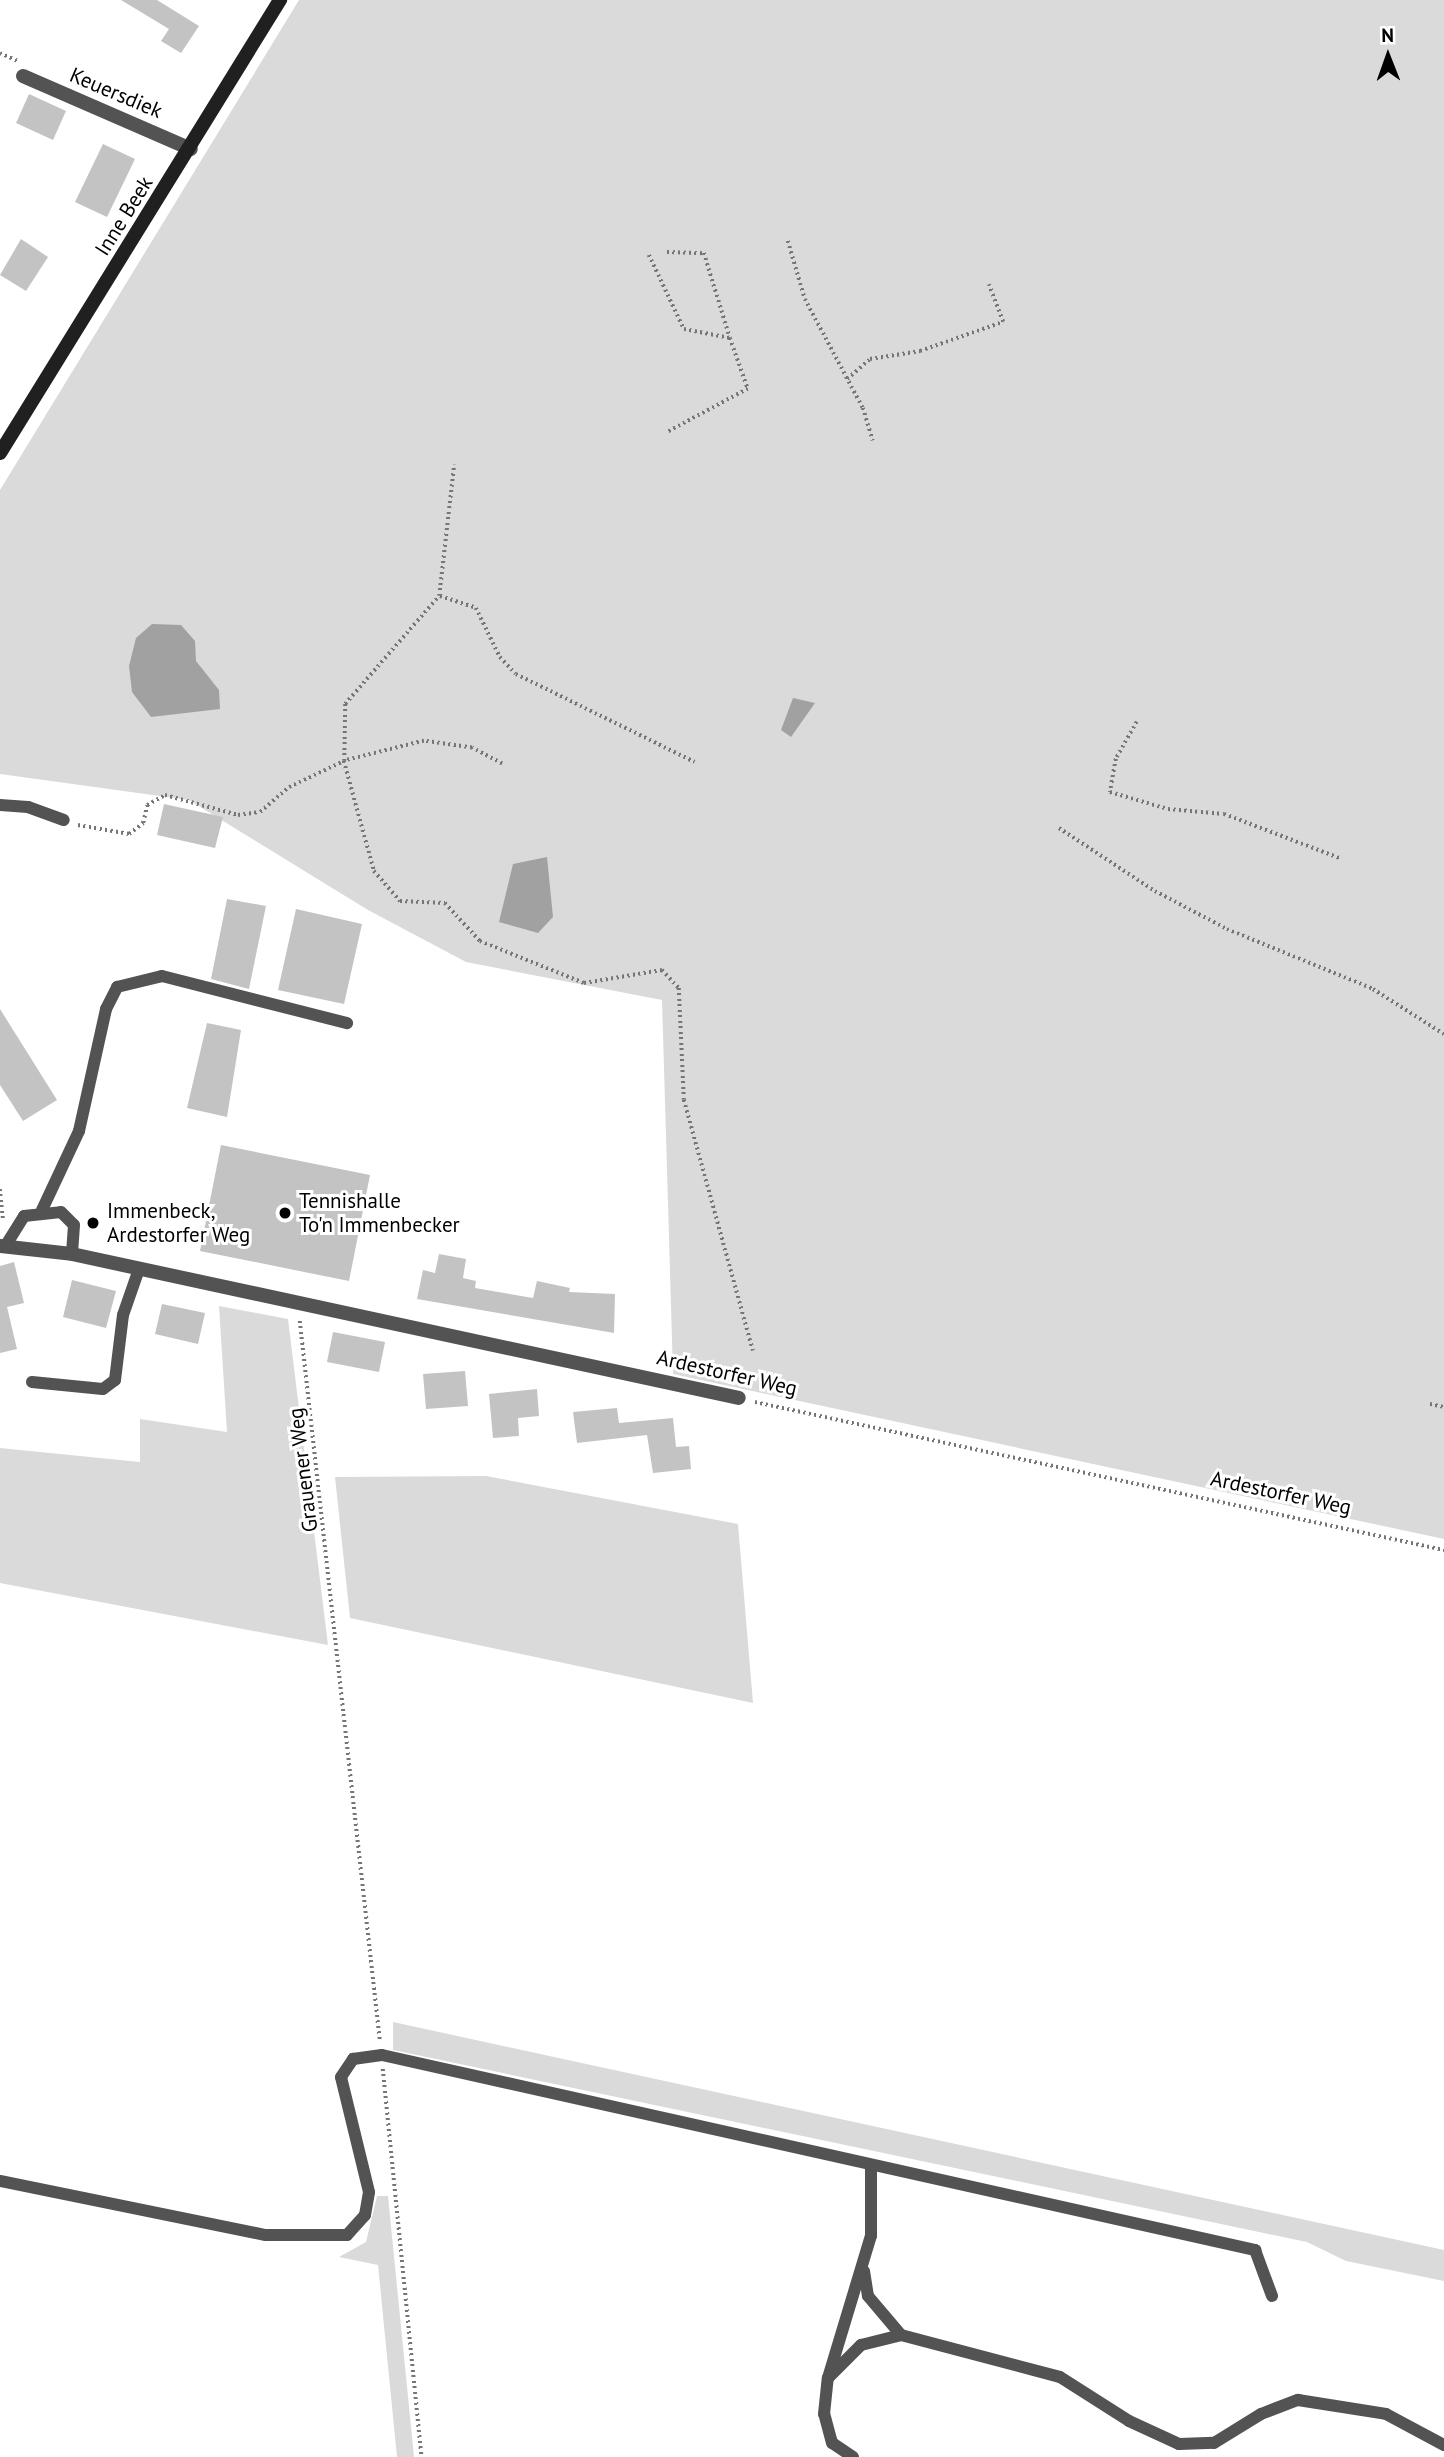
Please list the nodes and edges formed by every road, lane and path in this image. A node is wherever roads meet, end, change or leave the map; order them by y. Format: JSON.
{"nodes":[{"id":1,"x":280,"y":0,"type":"edge"},
{"id":2,"x":23,"y":76,"type":"dead end"},
{"id":3,"x":191,"y":149,"type":"junction"},
{"id":4,"x":788,"y":242,"type":"dead end"},
{"id":5,"x":667,"y":252,"type":"dead end"},
{"id":6,"x":649,"y":255,"type":"dead end"},
{"id":7,"x":989,"y":285,"type":"dead end"},
{"id":8,"x":730,"y":338,"type":"junction"},
{"id":9,"x":847,"y":379,"type":"junction"},
{"id":10,"x":666,"y":433,"type":"dead end"},
{"id":11,"x":873,"y":441,"type":"dead end"},
{"id":12,"x":0,"y":453,"type":"edge"},
{"id":13,"x":454,"y":465,"type":"dead end"},
{"id":14,"x":439,"y":596,"type":"junction"},
{"id":15,"x":1138,"y":722,"type":"dead end"},
{"id":16,"x":344,"y":761,"type":"junction"},
{"id":17,"x":695,"y":762,"type":"dead end"},
{"id":18,"x":502,"y":764,"type":"dead end"},
{"id":19,"x":0,"y":805,"type":"edge"},
{"id":20,"x":64,"y":820,"type":"dead end"},
{"id":21,"x":78,"y":825,"type":"dead end"},
{"id":22,"x":1059,"y":828,"type":"dead end"},
{"id":23,"x":1340,"y":858,"type":"dead end"},
{"id":24,"x":347,"y":1023,"type":"dead end"},
{"id":25,"x":1444,"y":1034,"type":"edge"},
{"id":26,"x":42,"y":1210,"type":"junction"},
{"id":27,"x":3,"y":1246,"type":"edge"},
{"id":28,"x":72,"y":1254,"type":"junction"},
{"id":29,"x":139,"y":1269,"type":"junction"},
{"id":30,"x":298,"y":1301,"type":"junction"},
{"id":31,"x":753,"y":1351,"type":"dead end"},
{"id":32,"x":32,"y":1382,"type":"dead end"},
{"id":33,"x":739,"y":1398,"type":"joint"},
{"id":34,"x":1430,"y":1404,"type":"dead end"},
{"id":35,"x":1444,"y":1406,"type":"edge"},
{"id":36,"x":1444,"y":1550,"type":"edge"},
{"id":37,"x":339,"y":1636,"type":"dead end"},
{"id":38,"x":872,"y":2165,"type":"junction"},
{"id":39,"x":0,"y":2181,"type":"edge"},
{"id":40,"x":863,"y":2267,"type":"junction"},
{"id":41,"x":1272,"y":2296,"type":"dead end"},
{"id":42,"x":901,"y":2335,"type":"junction"},
{"id":43,"x":828,"y":2378,"type":"junction"},
{"id":44,"x":1444,"y":2445,"type":"edge"},
{"id":45,"x":853,"y":2457,"type":"edge"}],
"edges":[{"from":1,"to":3,"type":"street","name":"Inne Beek"},
{"from":2,"to":3,"type":"street","name":"Keuersdiek"},
{"from":3,"to":12,"type":"street","name":"Inne Beek"},
{"from":4,"to":9,"type":"path"},
{"from":5,"to":8,"type":"path"},
{"from":6,"to":8,"type":"path"},
{"from":7,"to":9,"type":"path"},
{"from":8,"to":10,"type":"path"},
{"from":9,"to":11,"type":"path"},
{"from":13,"to":14,"type":"path"},
{"from":14,"to":16,"type":"path"},
{"from":14,"to":17,"type":"path"},
{"from":15,"to":23,"type":"path"},
{"from":16,"to":18,"type":"path"},
{"from":16,"to":21,"type":"path"},
{"from":16,"to":31,"type":"path"},
{"from":19,"to":20,"type":"lane"},
{"from":22,"to":25,"type":"path"},
{"from":24,"to":26,"type":"lane"},
{"from":26,"to":27,"type":"lane"},
{"from":26,"to":28,"type":"lane"},
{"from":27,"to":28,"type":"street","name":"Ardestorfer Weg"},
{"from":28,"to":29,"type":"street","name":"Ardestorfer Weg"},
{"from":29,"to":30,"type":"street","name":"Ardestorfer Weg"},
{"from":29,"to":32,"type":"lane"},
{"from":30,"to":33,"type":"street","name":"Ardestorfer Weg"},
{"from":30,"to":37,"type":"path","name":"Grauener Weg"},
{"from":33,"to":36,"type":"path","name":"Ardestorfer Weg"},
{"from":34,"to":35,"type":"path"},
{"from":38,"to":39,"type":"lane"},
{"from":38,"to":40,"type":"lane"},
{"from":38,"to":41,"type":"lane"},
{"from":40,"to":42,"type":"lane"},
{"from":40,"to":43,"type":"lane"},
{"from":42,"to":43,"type":"lane"},
{"from":42,"to":44,"type":"lane"},
{"from":43,"to":45,"type":"lane"}]}
